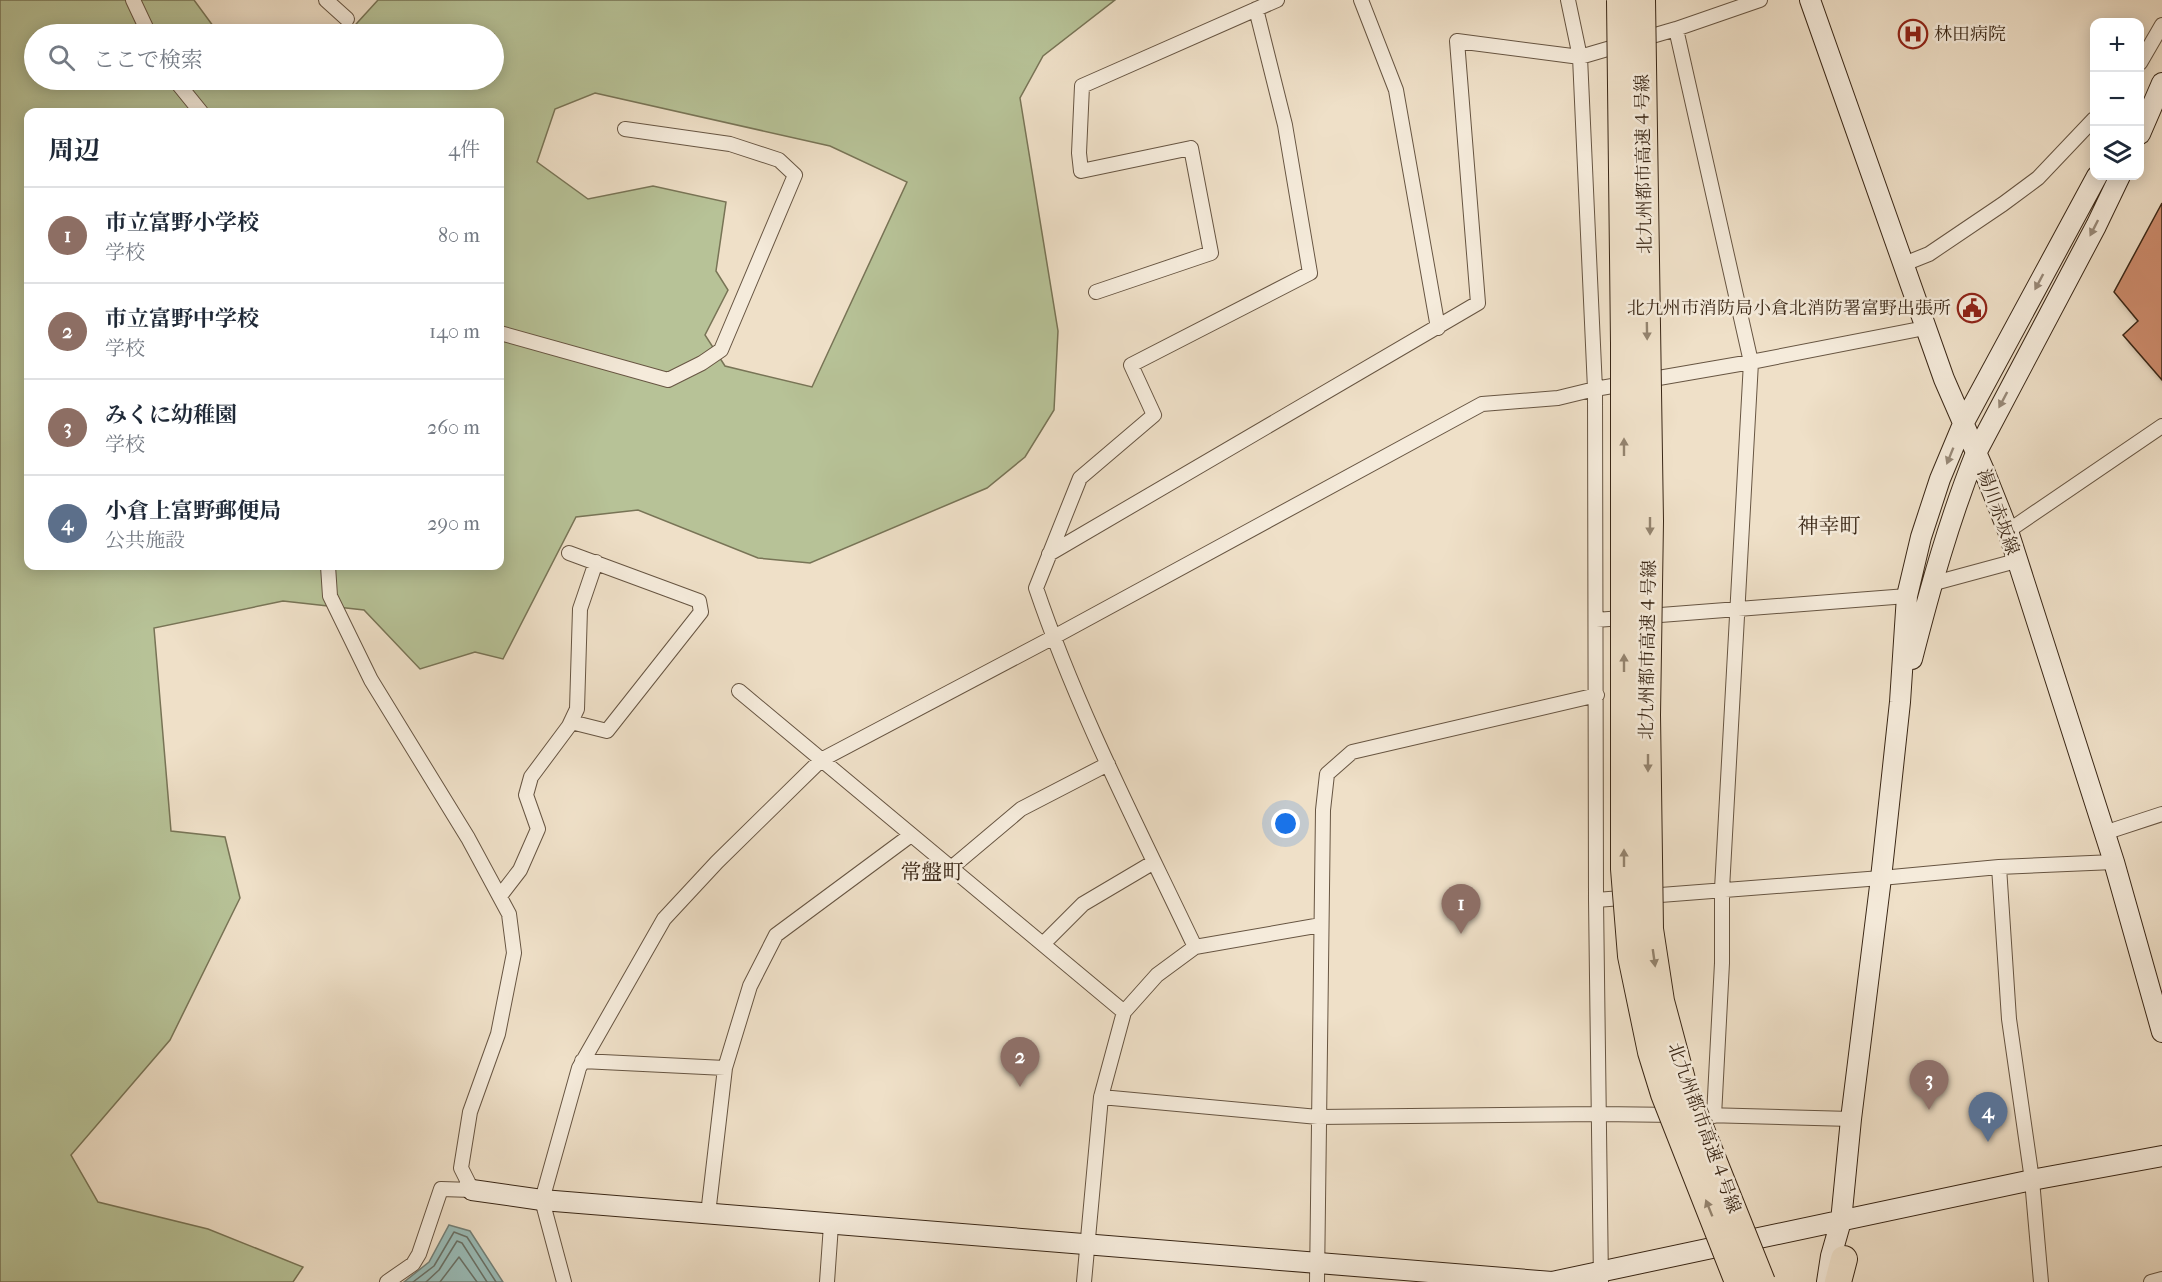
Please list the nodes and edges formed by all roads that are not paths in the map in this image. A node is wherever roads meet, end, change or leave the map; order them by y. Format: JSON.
{"nodes":[{"id":1,"x":133,"y":0,"type":"edge"},
{"id":2,"x":326,"y":0,"type":"edge"},
{"id":3,"x":1276,"y":0,"type":"edge"},
{"id":4,"x":1361,"y":0,"type":"edge"},
{"id":5,"x":1568,"y":0,"type":"edge"},
{"id":6,"x":1620,"y":0,"type":"edge"},
{"id":7,"x":1642,"y":0,"type":"edge"},
{"id":8,"x":1760,"y":0,"type":"edge"},
{"id":9,"x":1810,"y":0,"type":"edge"},
{"id":10,"x":1256,"y":9,"type":"junction"},
{"id":11,"x":347,"y":20,"type":"dead end"},
{"id":12,"x":144,"y":24,"type":"edge"},
{"id":13,"x":2162,"y":26,"type":"edge"},
{"id":14,"x":1676,"y":29,"type":"junction"},
{"id":15,"x":2144,"y":55,"type":"edge"},
{"id":16,"x":1580,"y":57,"type":"junction"},
{"id":17,"x":2162,"y":65,"type":"edge"},
{"id":18,"x":2162,"y":83,"type":"edge"},
{"id":19,"x":182,"y":90,"type":"edge"},
{"id":20,"x":2144,"y":94,"type":"edge"},
{"id":21,"x":198,"y":108,"type":"edge"},
{"id":22,"x":2090,"y":124,"type":"edge"},
{"id":23,"x":2143,"y":126,"type":"edge"},
{"id":24,"x":625,"y":129,"type":"dead end"},
{"id":25,"x":2095,"y":180,"type":"edge"},
{"id":26,"x":2118,"y":180,"type":"edge"},
{"id":27,"x":1904,"y":264,"type":"junction"},
{"id":28,"x":1096,"y":292,"type":"dead end"},
{"id":29,"x":1438,"y":328,"type":"junction"},
{"id":30,"x":1925,"y":328,"type":"junction"},
{"id":31,"x":504,"y":334,"type":"edge"},
{"id":32,"x":1751,"y":362,"type":"junction"},
{"id":33,"x":1595,"y":389,"type":"junction"},
{"id":34,"x":1963,"y":424,"type":"junction"},
{"id":35,"x":2162,"y":426,"type":"edge"},
{"id":36,"x":1976,"y":453,"type":"junction"},
{"id":37,"x":2008,"y":531,"type":"junction"},
{"id":38,"x":568,"y":553,"type":"dead end"},
{"id":39,"x":1049,"y":554,"type":"junction"},
{"id":40,"x":2016,"y":561,"type":"junction"},
{"id":41,"x":596,"y":562,"type":"junction"},
{"id":42,"x":328,"y":570,"type":"edge"},
{"id":43,"x":1931,"y":584,"type":"junction"},
{"id":44,"x":1907,"y":596,"type":"junction"},
{"id":45,"x":1738,"y":609,"type":"junction"},
{"id":46,"x":1596,"y":620,"type":"junction"},
{"id":47,"x":1052,"y":638,"type":"junction"},
{"id":48,"x":739,"y":691,"type":"dead end"},
{"id":49,"x":1597,"y":695,"type":"junction"},
{"id":50,"x":1900,"y":702,"type":"junction"},
{"id":51,"x":571,"y":722,"type":"junction"},
{"id":52,"x":821,"y":760,"type":"junction"},
{"id":53,"x":1108,"y":764,"type":"junction"},
{"id":54,"x":2162,"y":814,"type":"edge"},
{"id":55,"x":2104,"y":832,"type":"junction"},
{"id":56,"x":911,"y":835,"type":"junction"},
{"id":57,"x":1154,"y":862,"type":"junction"},
{"id":58,"x":2114,"y":862,"type":"junction"},
{"id":59,"x":1998,"y":867,"type":"junction"},
{"id":60,"x":951,"y":868,"type":"junction"},
{"id":61,"x":1881,"y":878,"type":"junction"},
{"id":62,"x":1722,"y":889,"type":"junction"},
{"id":63,"x":500,"y":896,"type":"junction"},
{"id":64,"x":1596,"y":900,"type":"junction"},
{"id":65,"x":1321,"y":925,"type":"junction"},
{"id":66,"x":1043,"y":944,"type":"junction"},
{"id":67,"x":1195,"y":947,"type":"junction"},
{"id":68,"x":1124,"y":1012,"type":"junction"},
{"id":69,"x":2162,"y":1032,"type":"edge"},
{"id":70,"x":582,"y":1061,"type":"junction"},
{"id":71,"x":725,"y":1068,"type":"junction"},
{"id":72,"x":1101,"y":1096,"type":"junction"},
{"id":73,"x":1599,"y":1114,"type":"junction"},
{"id":74,"x":1714,"y":1116,"type":"junction"},
{"id":75,"x":1318,"y":1117,"type":"junction"},
{"id":76,"x":1851,"y":1119,"type":"junction"},
{"id":77,"x":2162,"y":1156,"type":"edge"},
{"id":78,"x":2032,"y":1180,"type":"junction"},
{"id":79,"x":472,"y":1190,"type":"junction"},
{"id":80,"x":542,"y":1200,"type":"junction"},
{"id":81,"x":708,"y":1214,"type":"junction"},
{"id":82,"x":1841,"y":1221,"type":"junction"},
{"id":83,"x":831,"y":1225,"type":"junction"},
{"id":84,"x":1737,"y":1242,"type":"junction"},
{"id":85,"x":1087,"y":1244,"type":"junction"},
{"id":86,"x":1317,"y":1272,"type":"edge"},
{"id":87,"x":1843,"y":1274,"type":"edge"},
{"id":88,"x":1601,"y":1277,"type":"edge"},
{"id":89,"x":2162,"y":1279,"type":"edge"},
{"id":90,"x":387,"y":1282,"type":"edge"},
{"id":91,"x":564,"y":1282,"type":"edge"},
{"id":92,"x":827,"y":1282,"type":"edge"},
{"id":93,"x":1084,"y":1282,"type":"edge"},
{"id":94,"x":1552,"y":1282,"type":"edge"},
{"id":95,"x":1738,"y":1282,"type":"edge"},
{"id":96,"x":1751,"y":1282,"type":"edge"},
{"id":97,"x":1762,"y":1282,"type":"edge"},
{"id":98,"x":1827,"y":1282,"type":"edge"},
{"id":99,"x":2041,"y":1282,"type":"edge"},
{"id":100,"x":2151,"y":1282,"type":"edge"}],
"edges":[{"from":1,"to":12,"type":"street"},
{"from":2,"to":11,"type":"street"},
{"from":3,"to":10,"type":"street"},
{"from":4,"to":29,"type":"street"},
{"from":5,"to":16,"type":"street"},
{"from":95,"to":6,"type":"highway","name":"北九州都市高速４号線","one_way":true,"bridge":true},
{"from":7,"to":97,"type":"highway","name":"北九州都市高速４号線","one_way":true,"bridge":true},
{"from":8,"to":14,"type":"street"},
{"from":9,"to":27,"type":"street","name":"湯川赤坂線"},
{"from":10,"to":28,"type":"street"},
{"from":10,"to":39,"type":"street"},
{"from":13,"to":15,"type":"street"},
{"from":14,"to":16,"type":"street"},
{"from":14,"to":32,"type":"street"},
{"from":16,"to":29,"type":"street"},
{"from":16,"to":33,"type":"street"},
{"from":17,"to":20,"type":"street"},
{"from":18,"to":23,"type":"street"},
{"from":19,"to":21,"type":"street"},
{"from":22,"to":27,"type":"street"},
{"from":24,"to":31,"type":"street"},
{"from":25,"to":34,"type":"street","one_way":true},
{"from":26,"to":36,"type":"street","one_way":true},
{"from":27,"to":30,"type":"street","name":"湯川赤坂線"},
{"from":29,"to":39,"type":"street"},
{"from":30,"to":32,"type":"street"},
{"from":30,"to":34,"type":"street","name":"湯川赤坂線"},
{"from":32,"to":33,"type":"street"},
{"from":32,"to":45,"type":"street"},
{"from":33,"to":46,"type":"street"},
{"from":33,"to":47,"type":"street"},
{"from":34,"to":36,"type":"street","name":"湯川赤坂線"},
{"from":34,"to":44,"type":"street","one_way":true},
{"from":35,"to":37,"type":"street"},
{"from":36,"to":37,"type":"street","name":"湯川赤坂線"},
{"from":36,"to":43,"type":"street"},
{"from":37,"to":40,"type":"street","name":"湯川赤坂線"},
{"from":38,"to":41,"type":"street"},
{"from":39,"to":47,"type":"street"},
{"from":40,"to":43,"type":"street"},
{"from":40,"to":55,"type":"street","name":"湯川赤坂線"},
{"from":41,"to":51,"type":"street"},
{"from":41,"to":51,"type":"street"},
{"from":42,"to":63,"type":"street"},
{"from":43,"to":50,"type":"street"},
{"from":44,"to":45,"type":"street"},
{"from":44,"to":50,"type":"street"},
{"from":45,"to":46,"type":"street"},
{"from":45,"to":62,"type":"street"},
{"from":46,"to":49,"type":"street"},
{"from":47,"to":52,"type":"street"},
{"from":47,"to":53,"type":"street"},
{"from":48,"to":52,"type":"street"},
{"from":49,"to":64,"type":"street"},
{"from":49,"to":65,"type":"street"},
{"from":50,"to":61,"type":"street"},
{"from":51,"to":63,"type":"street"},
{"from":52,"to":56,"type":"street"},
{"from":52,"to":70,"type":"street"},
{"from":53,"to":57,"type":"street"},
{"from":53,"to":60,"type":"street"},
{"from":54,"to":55,"type":"street"},
{"from":55,"to":58,"type":"street","name":"湯川赤坂線"},
{"from":56,"to":60,"type":"street"},
{"from":56,"to":71,"type":"street"},
{"from":57,"to":66,"type":"street"},
{"from":57,"to":67,"type":"street"},
{"from":58,"to":59,"type":"street"},
{"from":58,"to":69,"type":"street","name":"湯川赤坂線"},
{"from":59,"to":61,"type":"street"},
{"from":59,"to":78,"type":"street"},
{"from":60,"to":66,"type":"street"},
{"from":61,"to":62,"type":"street"},
{"from":61,"to":76,"type":"street"},
{"from":62,"to":64,"type":"street"},
{"from":62,"to":74,"type":"street"},
{"from":63,"to":79,"type":"street"},
{"from":64,"to":73,"type":"street"},
{"from":65,"to":67,"type":"street"},
{"from":65,"to":75,"type":"street"},
{"from":66,"to":68,"type":"street"},
{"from":67,"to":68,"type":"street"},
{"from":68,"to":72,"type":"street"},
{"from":70,"to":71,"type":"street"},
{"from":70,"to":80,"type":"street"},
{"from":71,"to":81,"type":"street"},
{"from":72,"to":75,"type":"street"},
{"from":72,"to":85,"type":"street"},
{"from":73,"to":74,"type":"street"},
{"from":73,"to":75,"type":"street"},
{"from":73,"to":88,"type":"street"},
{"from":74,"to":76,"type":"street"},
{"from":75,"to":86,"type":"street"},
{"from":76,"to":82,"type":"street"},
{"from":77,"to":78,"type":"street"},
{"from":78,"to":82,"type":"street"},
{"from":78,"to":99,"type":"street"},
{"from":79,"to":80,"type":"street"},
{"from":79,"to":90,"type":"street"},
{"from":80,"to":81,"type":"street"},
{"from":80,"to":91,"type":"street"},
{"from":81,"to":83,"type":"street"},
{"from":82,"to":84,"type":"street"},
{"from":82,"to":87,"type":"street"},
{"from":82,"to":98,"type":"street"},
{"from":83,"to":85,"type":"street"},
{"from":83,"to":92,"type":"street"},
{"from":84,"to":88,"type":"street"},
{"from":84,"to":96,"type":"street"},
{"from":85,"to":86,"type":"street"},
{"from":85,"to":93,"type":"street"},
{"from":86,"to":94,"type":"street"},
{"from":88,"to":94,"type":"street"},
{"from":89,"to":100,"type":"street"}]}
